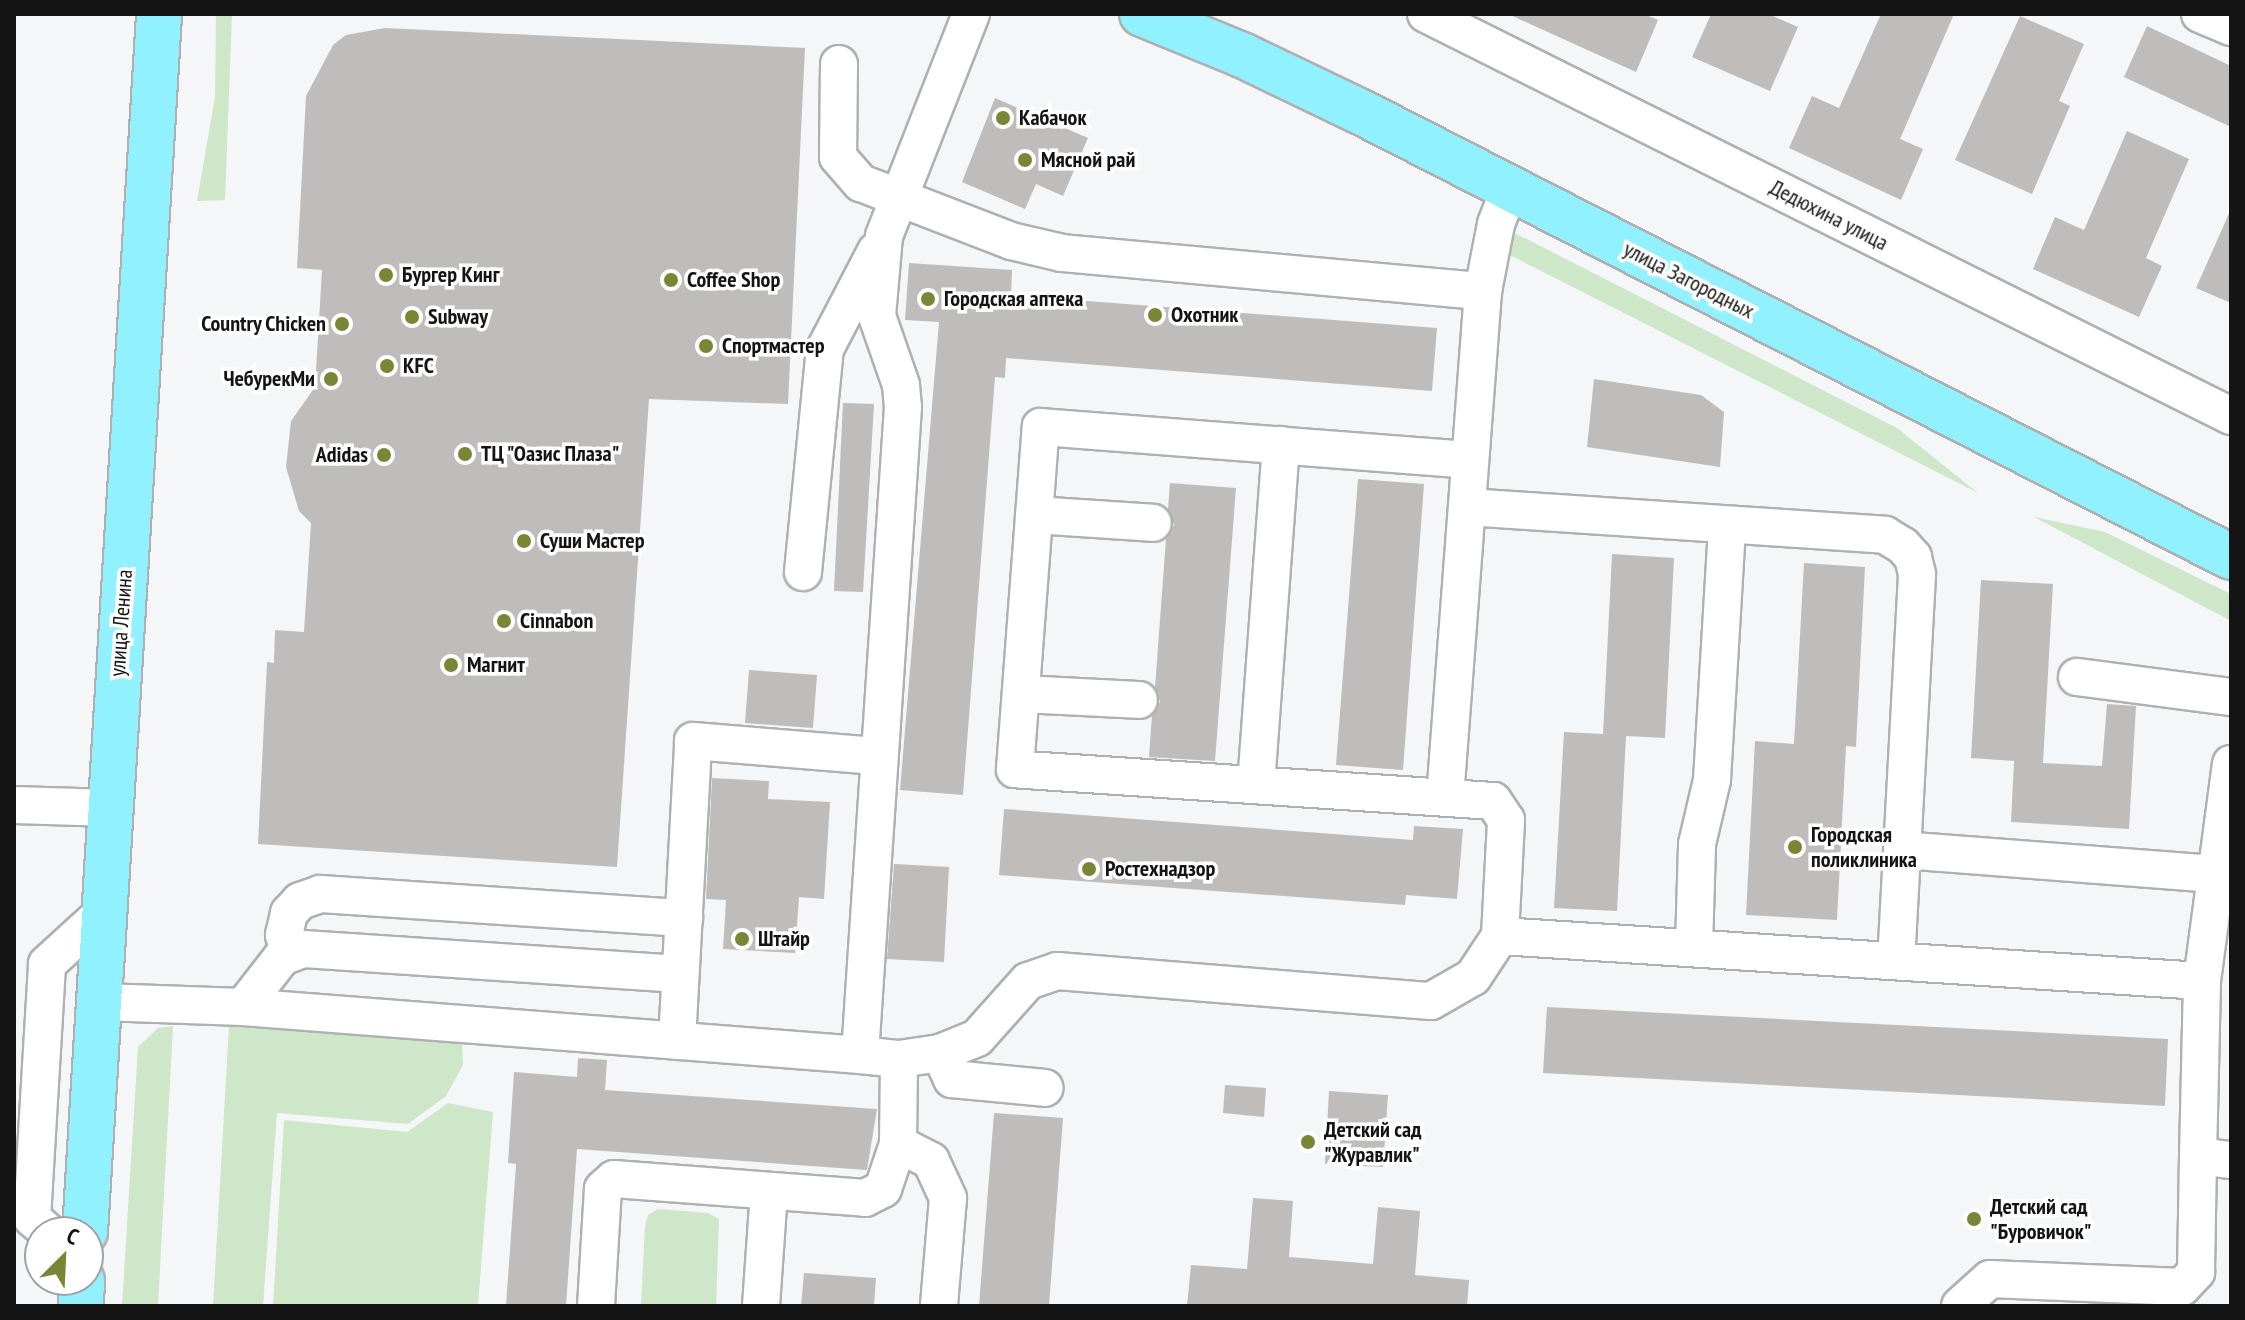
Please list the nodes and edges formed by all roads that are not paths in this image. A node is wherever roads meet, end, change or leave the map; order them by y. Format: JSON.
{"nodes":[{"id":1,"x":159,"y":14,"type":"edge"},
{"id":2,"x":971,"y":14,"type":"edge"},
{"id":3,"x":1142,"y":14,"type":"edge"},
{"id":4,"x":1426,"y":14,"type":"edge"},
{"id":5,"x":2200,"y":14,"type":"edge"},
{"id":6,"x":2231,"y":27,"type":"edge"},
{"id":7,"x":839,"y":64,"type":"dead end"},
{"id":8,"x":1510,"y":187,"type":"junction"},
{"id":9,"x":902,"y":195,"type":"junction"},
{"id":10,"x":884,"y":236,"type":"junction"},
{"id":11,"x":1483,"y":291,"type":"junction"},
{"id":12,"x":2231,"y":416,"type":"edge"},
{"id":13,"x":1281,"y":445,"type":"junction"},
{"id":14,"x":1470,"y":460,"type":"junction"},
{"id":15,"x":1467,"y":507,"type":"junction"},
{"id":16,"x":1034,"y":515,"type":"junction"},
{"id":17,"x":1153,"y":523,"type":"dead end"},
{"id":18,"x":1727,"y":526,"type":"junction"},
{"id":19,"x":2231,"y":557,"type":"edge"},
{"id":20,"x":803,"y":572,"type":"dead end"},
{"id":21,"x":2077,"y":677,"type":"dead end"},
{"id":22,"x":1021,"y":694,"type":"junction"},
{"id":23,"x":2231,"y":697,"type":"edge"},
{"id":24,"x":1139,"y":700,"type":"dead end"},
{"id":25,"x":876,"y":756,"type":"junction"},
{"id":26,"x":2231,"y":764,"type":"edge"},
{"id":27,"x":1256,"y":785,"type":"junction"},
{"id":28,"x":1445,"y":798,"type":"junction"},
{"id":29,"x":14,"y":805,"type":"edge"},
{"id":30,"x":110,"y":808,"type":"junction"},
{"id":31,"x":1902,"y":850,"type":"junction"},
{"id":32,"x":2213,"y":874,"type":"junction"},
{"id":33,"x":105,"y":911,"type":"junction"},
{"id":34,"x":684,"y":918,"type":"junction"},
{"id":35,"x":1500,"y":936,"type":"junction"},
{"id":36,"x":1694,"y":947,"type":"junction"},
{"id":37,"x":290,"y":951,"type":"junction"},
{"id":38,"x":1896,"y":959,"type":"junction"},
{"id":39,"x":680,"y":974,"type":"junction"},
{"id":40,"x":2202,"y":981,"type":"junction"},
{"id":41,"x":101,"y":1002,"type":"junction"},
{"id":42,"x":243,"y":1007,"type":"junction"},
{"id":43,"x":677,"y":1041,"type":"junction"},
{"id":44,"x":940,"y":1053,"type":"junction"},
{"id":45,"x":860,"y":1055,"type":"junction"},
{"id":46,"x":899,"y":1059,"type":"junction"},
{"id":47,"x":1045,"y":1088,"type":"dead end"},
{"id":48,"x":898,"y":1144,"type":"junction"},
{"id":49,"x":2215,"y":1158,"type":"edge"},
{"id":50,"x":769,"y":1191,"type":"junction"},
{"id":51,"x":32,"y":1216,"type":"edge"},
{"id":52,"x":86,"y":1216,"type":"edge"},
{"id":53,"x":596,"y":1306,"type":"edge"},
{"id":54,"x":761,"y":1306,"type":"edge"},
{"id":55,"x":939,"y":1306,"type":"edge"},
{"id":56,"x":1960,"y":1306,"type":"edge"}],
"edges":[{"from":1,"to":30,"type":"main road","name":"улица Ленина"},
{"from":2,"to":9,"type":"lane"},
{"from":3,"to":8,"type":"main road","name":"улица Загородных"},
{"from":4,"to":12,"type":"lane","name":"Дедюхина улица"},
{"from":5,"to":6,"type":"lane"},
{"from":7,"to":9,"type":"lane"},
{"from":8,"to":11,"type":"lane"},
{"from":8,"to":19,"type":"main road","name":"улица Загородных"},
{"from":9,"to":10,"type":"lane"},
{"from":9,"to":11,"type":"lane"},
{"from":10,"to":20,"type":"lane"},
{"from":10,"to":25,"type":"lane"},
{"from":11,"to":14,"type":"lane"},
{"from":13,"to":14,"type":"lane"},
{"from":13,"to":16,"type":"lane"},
{"from":13,"to":27,"type":"lane"},
{"from":14,"to":15,"type":"lane"},
{"from":15,"to":18,"type":"lane"},
{"from":15,"to":28,"type":"lane"},
{"from":16,"to":17,"type":"lane"},
{"from":16,"to":22,"type":"lane"},
{"from":18,"to":31,"type":"lane"},
{"from":18,"to":36,"type":"lane"},
{"from":21,"to":23,"type":"lane"},
{"from":22,"to":24,"type":"lane"},
{"from":22,"to":27,"type":"lane"},
{"from":25,"to":34,"type":"lane"},
{"from":25,"to":45,"type":"lane"},
{"from":26,"to":32,"type":"lane"},
{"from":27,"to":28,"type":"lane"},
{"from":28,"to":35,"type":"lane"},
{"from":29,"to":30,"type":"lane"},
{"from":30,"to":33,"type":"main road","name":"улица Ленина"},
{"from":31,"to":32,"type":"lane"},
{"from":31,"to":38,"type":"lane"},
{"from":32,"to":40,"type":"lane"},
{"from":33,"to":41,"type":"main road","name":"улица Ленина"},
{"from":33,"to":51,"type":"lane"},
{"from":34,"to":37,"type":"lane"},
{"from":34,"to":39,"type":"lane"},
{"from":35,"to":36,"type":"lane"},
{"from":35,"to":44,"type":"lane"},
{"from":36,"to":38,"type":"lane"},
{"from":37,"to":39,"type":"lane"},
{"from":37,"to":42,"type":"lane"},
{"from":38,"to":40,"type":"lane"},
{"from":39,"to":43,"type":"lane"},
{"from":40,"to":49,"type":"lane"},
{"from":41,"to":42,"type":"lane"},
{"from":41,"to":52,"type":"main road","name":"улица Ленина"},
{"from":42,"to":43,"type":"lane"},
{"from":43,"to":45,"type":"lane"},
{"from":44,"to":46,"type":"lane"},
{"from":44,"to":47,"type":"lane"},
{"from":45,"to":46,"type":"lane"},
{"from":46,"to":48,"type":"lane"},
{"from":48,"to":50,"type":"lane"},
{"from":48,"to":55,"type":"lane"},
{"from":49,"to":56,"type":"lane"},
{"from":50,"to":53,"type":"lane"},
{"from":50,"to":54,"type":"lane"}]}
